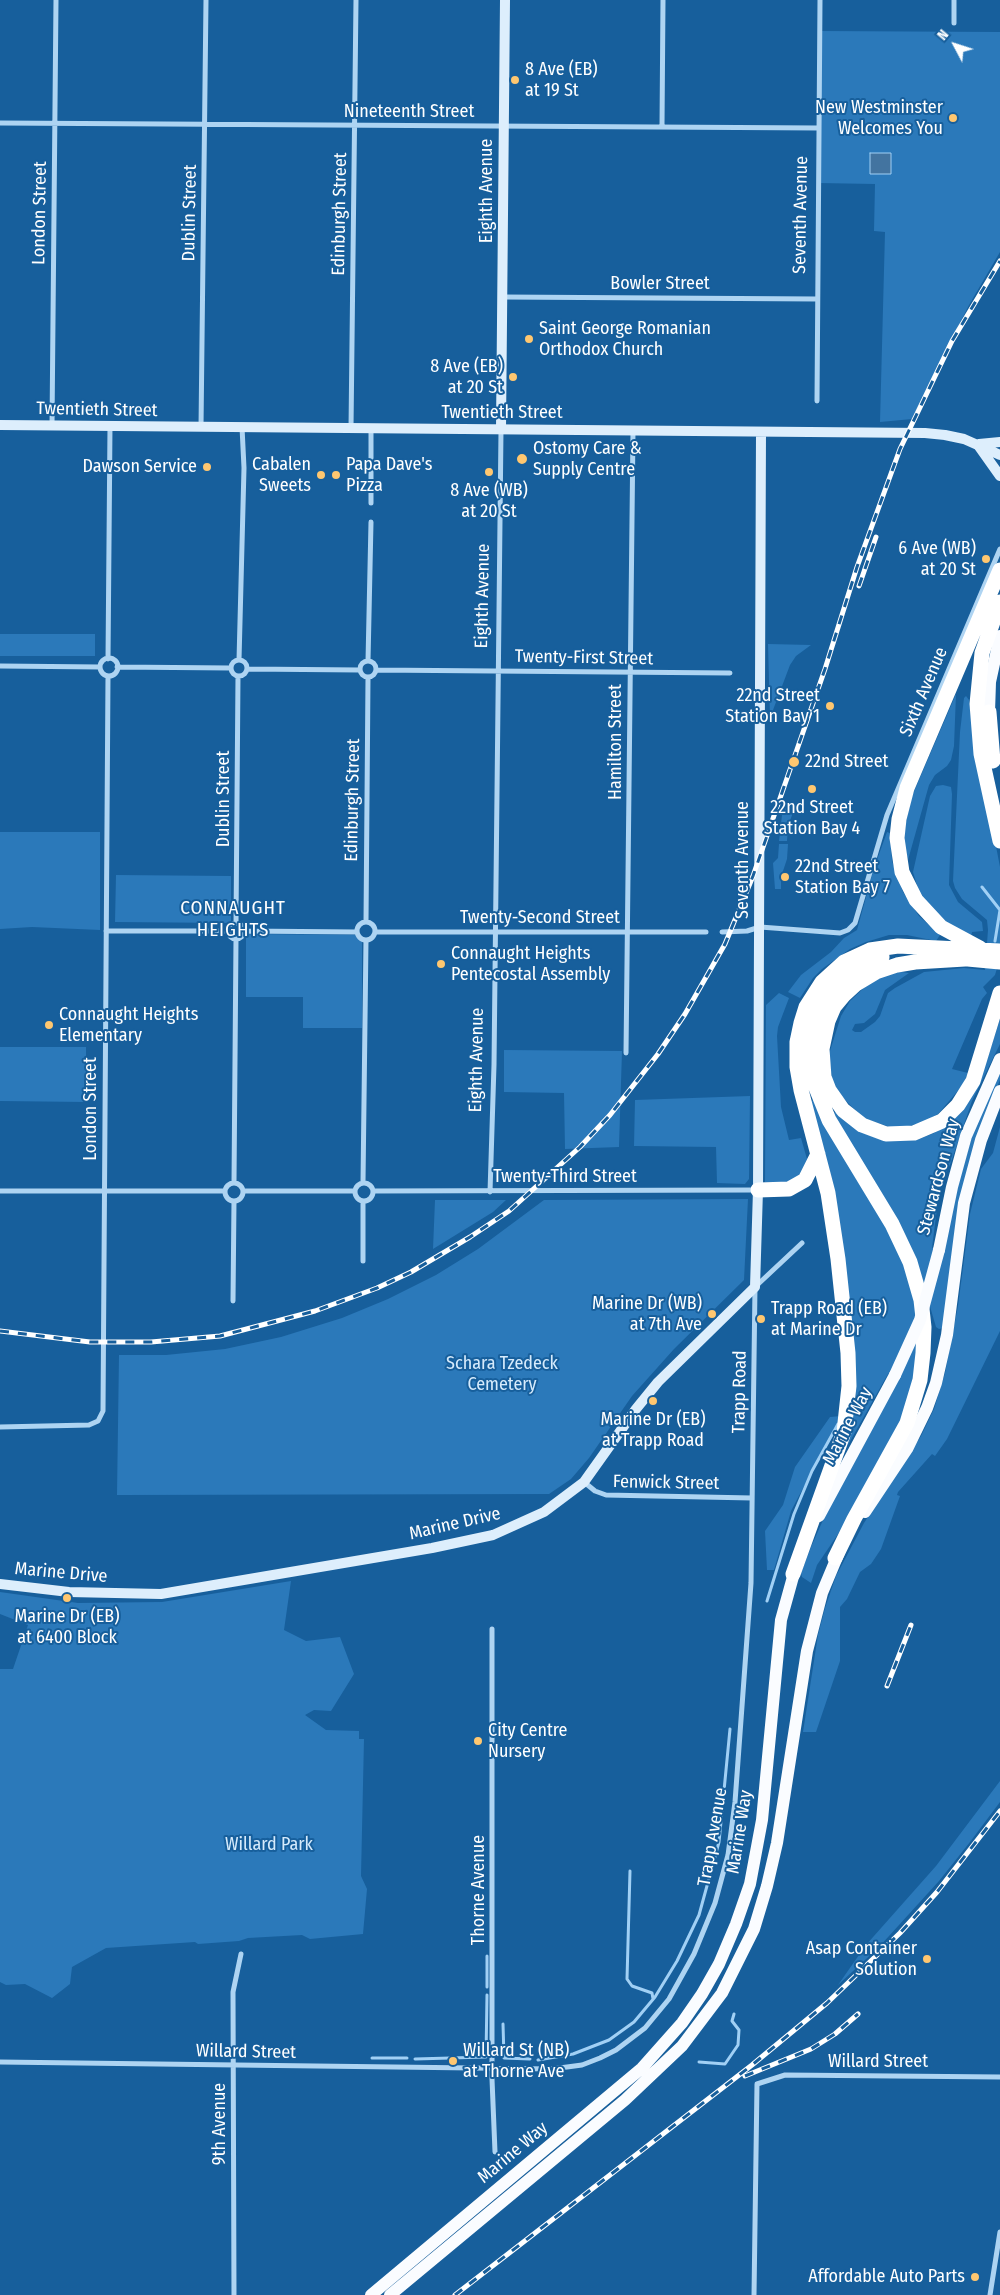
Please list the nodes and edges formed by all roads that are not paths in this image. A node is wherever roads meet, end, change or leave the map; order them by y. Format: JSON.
{"nodes":[{"id":1,"x":56,"y":0,"type":"edge"},
{"id":2,"x":206,"y":0,"type":"edge"},
{"id":3,"x":356,"y":0,"type":"edge"},
{"id":4,"x":505,"y":0,"type":"edge"},
{"id":5,"x":663,"y":0,"type":"edge"},
{"id":6,"x":820,"y":0,"type":"edge"},
{"id":7,"x":954,"y":0,"type":"edge"},
{"id":8,"x":954,"y":24,"type":"dead end"},
{"id":9,"x":0,"y":123,"type":"edge"},
{"id":10,"x":55,"y":124,"type":"junction"},
{"id":11,"x":204,"y":125,"type":"junction"},
{"id":12,"x":354,"y":126,"type":"junction"},
{"id":13,"x":662,"y":126,"type":"junction"},
{"id":14,"x":504,"y":127,"type":"junction"},
{"id":15,"x":819,"y":128,"type":"junction"},
{"id":16,"x":503,"y":297,"type":"junction"},
{"id":17,"x":817,"y":299,"type":"junction"},
{"id":18,"x":817,"y":401,"type":"dead end"},
{"id":19,"x":0,"y":425,"type":"edge"},
{"id":20,"x":52,"y":426,"type":"junction"},
{"id":21,"x":110,"y":426,"type":"junction"},
{"id":22,"x":202,"y":427,"type":"junction"},
{"id":23,"x":242,"y":428,"type":"junction"},
{"id":24,"x":351,"y":428,"type":"junction"},
{"id":25,"x":371,"y":428,"type":"junction"},
{"id":26,"x":501,"y":430,"type":"junction"},
{"id":27,"x":633,"y":430,"type":"junction"},
{"id":28,"x":761,"y":432,"type":"junction"},
{"id":29,"x":1000,"y":442,"type":"edge"},
{"id":30,"x":978,"y":444,"type":"junction"},
{"id":31,"x":1000,"y":455,"type":"edge"},
{"id":32,"x":1000,"y":476,"type":"edge"},
{"id":33,"x":371,"y":503,"type":"dead end"},
{"id":34,"x":370,"y":522,"type":"dead end"},
{"id":35,"x":1000,"y":549,"type":"edge"},
{"id":36,"x":1000,"y":570,"type":"edge"},
{"id":37,"x":1000,"y":602,"type":"edge"},
{"id":38,"x":1000,"y":636,"type":"edge"},
{"id":39,"x":108,"y":659,"type":"junction"},
{"id":40,"x":239,"y":660,"type":"junction"},
{"id":41,"x":368,"y":661,"type":"junction"},
{"id":42,"x":0,"y":666,"type":"edge"},
{"id":43,"x":100,"y":667,"type":"junction"},
{"id":44,"x":117,"y":667,"type":"junction"},
{"id":45,"x":230,"y":668,"type":"junction"},
{"id":46,"x":247,"y":668,"type":"junction"},
{"id":47,"x":360,"y":670,"type":"junction"},
{"id":48,"x":376,"y":670,"type":"junction"},
{"id":49,"x":499,"y":671,"type":"junction"},
{"id":50,"x":630,"y":672,"type":"junction"},
{"id":51,"x":730,"y":673,"type":"dead end"},
{"id":52,"x":108,"y":676,"type":"junction"},
{"id":53,"x":238,"y":676,"type":"junction"},
{"id":54,"x":368,"y":678,"type":"junction"},
{"id":55,"x":989,"y":712,"type":"junction"},
{"id":56,"x":1000,"y":763,"type":"edge"},
{"id":57,"x":1000,"y":795,"type":"edge"},
{"id":58,"x":1000,"y":841,"type":"edge"},
{"id":59,"x":366,"y":922,"type":"junction"},
{"id":60,"x":236,"y":923,"type":"junction"},
{"id":61,"x":760,"y":927,"type":"junction"},
{"id":62,"x":106,"y":931,"type":"junction"},
{"id":63,"x":228,"y":931,"type":"junction"},
{"id":64,"x":244,"y":931,"type":"junction"},
{"id":65,"x":496,"y":931,"type":"junction"},
{"id":66,"x":357,"y":932,"type":"junction"},
{"id":67,"x":375,"y":932,"type":"junction"},
{"id":68,"x":629,"y":932,"type":"junction"},
{"id":69,"x":706,"y":932,"type":"dead end"},
{"id":70,"x":722,"y":932,"type":"dead end"},
{"id":71,"x":236,"y":939,"type":"junction"},
{"id":72,"x":366,"y":940,"type":"junction"},
{"id":73,"x":971,"y":951,"type":"junction"},
{"id":74,"x":1000,"y":951,"type":"edge"},
{"id":75,"x":1000,"y":962,"type":"edge"},
{"id":76,"x":1000,"y":993,"type":"edge"},
{"id":77,"x":626,"y":1053,"type":"dead end"},
{"id":78,"x":1000,"y":1059,"type":"edge"},
{"id":79,"x":1000,"y":1091,"type":"edge"},
{"id":80,"x":818,"y":1154,"type":"junction"},
{"id":81,"x":234,"y":1182,"type":"junction"},
{"id":82,"x":363,"y":1182,"type":"junction"},
{"id":83,"x":0,"y":1190,"type":"edge"},
{"id":84,"x":104,"y":1190,"type":"junction"},
{"id":85,"x":758,"y":1190,"type":"junction"},
{"id":86,"x":225,"y":1191,"type":"junction"},
{"id":87,"x":244,"y":1191,"type":"junction"},
{"id":88,"x":354,"y":1191,"type":"junction"},
{"id":89,"x":373,"y":1191,"type":"junction"},
{"id":90,"x":490,"y":1192,"type":"junction"},
{"id":91,"x":234,"y":1201,"type":"junction"},
{"id":92,"x":363,"y":1201,"type":"junction"},
{"id":93,"x":802,"y":1243,"type":"dead end"},
{"id":94,"x":939,"y":1250,"type":"joint"},
{"id":95,"x":364,"y":1262,"type":"dead end"},
{"id":96,"x":954,"y":1266,"type":"joint"},
{"id":97,"x":756,"y":1287,"type":"junction"},
{"id":98,"x":233,"y":1301,"type":"dead end"},
{"id":99,"x":0,"y":1427,"type":"edge"},
{"id":100,"x":584,"y":1482,"type":"junction"},
{"id":101,"x":752,"y":1498,"type":"junction"},
{"id":102,"x":835,"y":1558,"type":"junction"},
{"id":103,"x":793,"y":1574,"type":"junction"},
{"id":104,"x":0,"y":1584,"type":"edge"},
{"id":105,"x":492,"y":1629,"type":"dead end"},
{"id":106,"x":241,"y":1954,"type":"dead end"},
{"id":107,"x":0,"y":2062,"type":"edge"},
{"id":108,"x":233,"y":2065,"type":"junction"},
{"id":109,"x":493,"y":2069,"type":"junction"},
{"id":110,"x":1000,"y":2076,"type":"edge"},
{"id":111,"x":495,"y":2152,"type":"dead end"},
{"id":112,"x":1000,"y":2232,"type":"edge"},
{"id":113,"x":234,"y":2295,"type":"edge"},
{"id":114,"x":370,"y":2295,"type":"edge"},
{"id":115,"x":390,"y":2295,"type":"edge"},
{"id":116,"x":754,"y":2295,"type":"edge"},
{"id":117,"x":990,"y":2295,"type":"edge"}],
"edges":[{"from":1,"to":10,"type":"street","name":"London Street"},
{"from":2,"to":11,"type":"street","name":"Dublin Street"},
{"from":3,"to":12,"type":"street","name":"Edinburgh Street"},
{"from":4,"to":14,"type":"street","name":"Eighth Avenue"},
{"from":5,"to":13,"type":"street"},
{"from":6,"to":15,"type":"street","name":"Seventh Avenue"},
{"from":7,"to":8,"type":"street"},
{"from":9,"to":10,"type":"street","name":"Nineteenth Street"},
{"from":10,"to":11,"type":"street","name":"Nineteenth Street"},
{"from":10,"to":20,"type":"street","name":"London Street"},
{"from":11,"to":12,"type":"street","name":"Nineteenth Street"},
{"from":11,"to":22,"type":"street","name":"Dublin Street"},
{"from":12,"to":14,"type":"street","name":"Nineteenth Street"},
{"from":12,"to":24,"type":"street","name":"Edinburgh Street"},
{"from":13,"to":14,"type":"street","name":"Nineteenth Street"},
{"from":13,"to":15,"type":"street","name":"Nineteenth Street"},
{"from":14,"to":16,"type":"street","name":"Eighth Avenue"},
{"from":15,"to":17,"type":"street","name":"Seventh Avenue"},
{"from":16,"to":17,"type":"street","name":"Bowler Street"},
{"from":16,"to":26,"type":"street","name":"Eighth Avenue"},
{"from":17,"to":18,"type":"street","name":"Seventh Avenue"},
{"from":19,"to":20,"type":"street","name":"Twentieth Street"},
{"from":20,"to":21,"type":"street","name":"Twentieth Street"},
{"from":21,"to":22,"type":"street","name":"Twentieth Street"},
{"from":21,"to":39,"type":"street"},
{"from":22,"to":23,"type":"street","name":"Twentieth Street"},
{"from":23,"to":24,"type":"street","name":"Twentieth Street"},
{"from":23,"to":40,"type":"street"},
{"from":24,"to":25,"type":"street","name":"Twentieth Street"},
{"from":25,"to":26,"type":"street","name":"Twentieth Street"},
{"from":25,"to":33,"type":"street"},
{"from":26,"to":27,"type":"street","name":"Twentieth Street"},
{"from":26,"to":49,"type":"street","name":"Eighth Avenue"},
{"from":27,"to":28,"type":"street","name":"Twentieth Street"},
{"from":27,"to":50,"type":"street","name":"Hamilton Street"},
{"from":28,"to":30,"type":"street","name":"Twentieth Street"},
{"from":28,"to":61,"type":"street","name":"Seventh Avenue"},
{"from":29,"to":30,"type":"street"},
{"from":30,"to":31,"type":"street","name":"Twentieth Street"},
{"from":30,"to":32,"type":"street"},
{"from":34,"to":41,"type":"street"},
{"from":35,"to":61,"type":"street","name":"Sixth Avenue"},
{"from":36,"to":73,"type":"highway"},
{"from":37,"to":58,"type":"highway"},
{"from":38,"to":55,"type":"main road"},
{"from":39,"to":43,"type":"street"},
{"from":39,"to":44,"type":"street"},
{"from":40,"to":45,"type":"street"},
{"from":40,"to":46,"type":"street"},
{"from":41,"to":47,"type":"street"},
{"from":41,"to":48,"type":"street"},
{"from":42,"to":43,"type":"street"},
{"from":43,"to":52,"type":"street"},
{"from":44,"to":45,"type":"street"},
{"from":44,"to":52,"type":"street"},
{"from":45,"to":53,"type":"street"},
{"from":46,"to":47,"type":"street"},
{"from":46,"to":53,"type":"street"},
{"from":47,"to":54,"type":"street"},
{"from":48,"to":49,"type":"street","name":"Twenty-First Street"},
{"from":48,"to":54,"type":"street"},
{"from":49,"to":50,"type":"street","name":"Twenty-First Street"},
{"from":49,"to":65,"type":"street","name":"Eighth Avenue"},
{"from":50,"to":51,"type":"street","name":"Twenty-First Street"},
{"from":50,"to":68,"type":"street","name":"Hamilton Street"},
{"from":52,"to":62,"type":"street","name":"London Street"},
{"from":53,"to":60,"type":"street","name":"Dublin Street"},
{"from":54,"to":59,"type":"street","name":"Edinburgh Street"},
{"from":55,"to":56,"type":"main road"},
{"from":55,"to":57,"type":"highway"},
{"from":59,"to":66,"type":"street"},
{"from":59,"to":67,"type":"street"},
{"from":60,"to":63,"type":"street"},
{"from":60,"to":64,"type":"street"},
{"from":61,"to":70,"type":"street"},
{"from":61,"to":85,"type":"street","name":"Seventh Avenue"},
{"from":62,"to":63,"type":"street"},
{"from":62,"to":84,"type":"street","name":"London Street"},
{"from":63,"to":71,"type":"street"},
{"from":64,"to":66,"type":"street"},
{"from":64,"to":71,"type":"street"},
{"from":65,"to":67,"type":"street","name":"Twenty-Second Street"},
{"from":65,"to":68,"type":"street","name":"Twenty-Second Street"},
{"from":65,"to":90,"type":"street","name":"Eighth Avenue"},
{"from":66,"to":72,"type":"street"},
{"from":67,"to":72,"type":"street"},
{"from":68,"to":69,"type":"street","name":"Twenty-Second Street"},
{"from":68,"to":77,"type":"street","name":"Hamilton Street"},
{"from":71,"to":81,"type":"street"},
{"from":72,"to":82,"type":"street"},
{"from":73,"to":74,"type":"highway"},
{"from":73,"to":75,"type":"highway"},
{"from":73,"to":76,"type":"highway"},
{"from":73,"to":80,"type":"highway"},
{"from":73,"to":102,"type":"highway"},
{"from":78,"to":94,"type":"main road","name":"Stewardson Way"},
{"from":79,"to":96,"type":"main road","name":"Stewardson Way"},
{"from":80,"to":85,"type":"highway"},
{"from":80,"to":103,"type":"highway"},
{"from":81,"to":86,"type":"street"},
{"from":81,"to":87,"type":"street"},
{"from":82,"to":88,"type":"street"},
{"from":82,"to":89,"type":"street"},
{"from":83,"to":84,"type":"street"},
{"from":84,"to":86,"type":"street"},
{"from":84,"to":99,"type":"street","name":"London Street"},
{"from":85,"to":90,"type":"street","name":"Twenty-Third Street"},
{"from":85,"to":97,"type":"street","name":"Seventh Avenue"},
{"from":86,"to":91,"type":"street"},
{"from":87,"to":88,"type":"street"},
{"from":87,"to":91,"type":"street"},
{"from":88,"to":92,"type":"street"},
{"from":89,"to":90,"type":"street","name":"Twenty-Third Street"},
{"from":89,"to":92,"type":"street"},
{"from":91,"to":98,"type":"street"},
{"from":92,"to":95,"type":"street"},
{"from":93,"to":97,"type":"street","name":"Marine Drive"},
{"from":94,"to":103,"type":"main road","name":"Marine Way","bridge":true},
{"from":96,"to":102,"type":"main road","name":"Marine Way"},
{"from":97,"to":100,"type":"street","name":"Marine Drive"},
{"from":97,"to":101,"type":"street","name":"Trapp Road"},
{"from":100,"to":101,"type":"street","name":"Fenwick Street"},
{"from":100,"to":104,"type":"street","name":"Marine Drive"},
{"from":101,"to":109,"type":"street","name":"Trapp Avenue"},
{"from":102,"to":115,"type":"main road","name":"Marine Way"},
{"from":103,"to":114,"type":"main road","name":"Marine Way"},
{"from":105,"to":109,"type":"street","name":"Thorne Avenue"},
{"from":106,"to":108,"type":"street","name":"9th Avenue"},
{"from":107,"to":108,"type":"street","name":"Willard Street"},
{"from":108,"to":109,"type":"street","name":"Willard Street"},
{"from":108,"to":113,"type":"street","name":"9th Avenue"},
{"from":109,"to":111,"type":"street","name":"Thorne Avenue"},
{"from":110,"to":116,"type":"street","name":"Willard Street"},
{"from":112,"to":117,"type":"street"}]}
